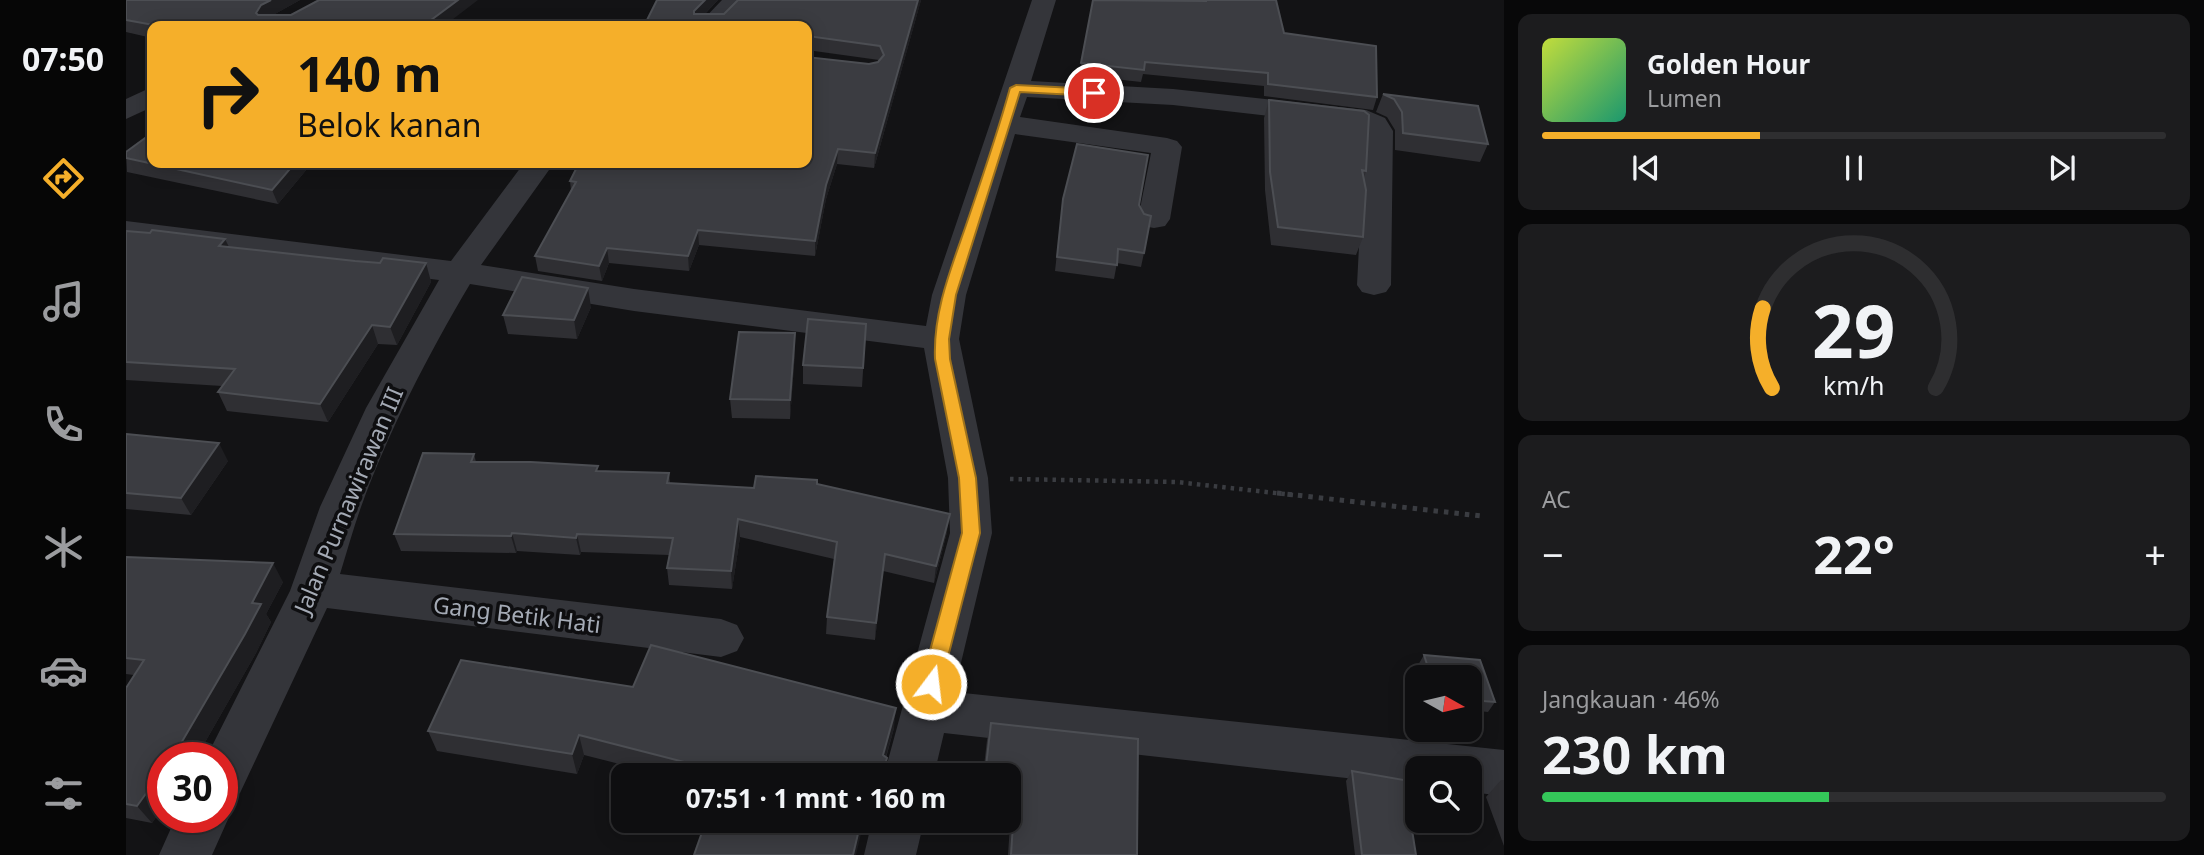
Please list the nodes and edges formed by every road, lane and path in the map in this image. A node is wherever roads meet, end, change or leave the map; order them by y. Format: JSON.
{"nodes":[{"id":1,"x":736,"y":0,"type":"edge"},
{"id":2,"x":1044,"y":0,"type":"edge"},
{"id":3,"x":714,"y":21,"type":"edge"},
{"id":4,"x":1016,"y":88,"type":"junction"},
{"id":5,"x":1173,"y":97,"type":"junction"},
{"id":6,"x":147,"y":98,"type":"edge"},
{"id":7,"x":126,"y":111,"type":"edge"},
{"id":8,"x":1006,"y":124,"type":"junction"},
{"id":9,"x":1167,"y":146,"type":"junction"},
{"id":10,"x":535,"y":168,"type":"edge"},
{"id":11,"x":1154,"y":219,"type":"dead end"},
{"id":12,"x":126,"y":230,"type":"edge"},
{"id":13,"x":458,"y":272,"type":"junction"},
{"id":14,"x":1374,"y":285,"type":"dead end"},
{"id":15,"x":942,"y":339,"type":"junction"},
{"id":16,"x":968,"y":478,"type":"junction"},
{"id":17,"x":1481,"y":516,"type":"dead end"},
{"id":18,"x":313,"y":589,"type":"junction"},
{"id":19,"x":721,"y":638,"type":"dead end"},
{"id":20,"x":924,"y":710,"type":"junction"},
{"id":21,"x":238,"y":744,"type":"edge"},
{"id":22,"x":1405,"y":762,"type":"edge"},
{"id":23,"x":912,"y":763,"type":"edge"},
{"id":24,"x":1482,"y":770,"type":"edge"},
{"id":25,"x":1504,"y":773,"type":"edge"},
{"id":26,"x":195,"y":833,"type":"edge"},
{"id":27,"x":895,"y":833,"type":"edge"},
{"id":28,"x":185,"y":855,"type":"edge"},
{"id":29,"x":890,"y":855,"type":"edge"}],
"edges":[{"from":1,"to":3,"type":"street"},
{"from":2,"to":4,"type":"street"},
{"from":4,"to":5,"type":"street"},
{"from":4,"to":8,"type":"street"},
{"from":5,"to":9,"type":"street"},
{"from":5,"to":14,"type":"street"},
{"from":6,"to":7,"type":"street"},
{"from":8,"to":9,"type":"street"},
{"from":8,"to":15,"type":"street"},
{"from":9,"to":11,"type":"street"},
{"from":10,"to":13,"type":"street","name":"Jalan Purnawirawan III"},
{"from":12,"to":13,"type":"street"},
{"from":13,"to":15,"type":"street"},
{"from":13,"to":18,"type":"street","name":"Jalan Purnawirawan III"},
{"from":15,"to":16,"type":"street"},
{"from":16,"to":17,"type":"path"},
{"from":16,"to":20,"type":"street"},
{"from":18,"to":19,"type":"street","name":"Gang Betik Hati"},
{"from":18,"to":21,"type":"street","name":"Jalan Purnawirawan III"},
{"from":20,"to":22,"type":"street"},
{"from":20,"to":23,"type":"street"},
{"from":24,"to":25,"type":"street"},
{"from":26,"to":28,"type":"street"},
{"from":27,"to":29,"type":"street"}]}
